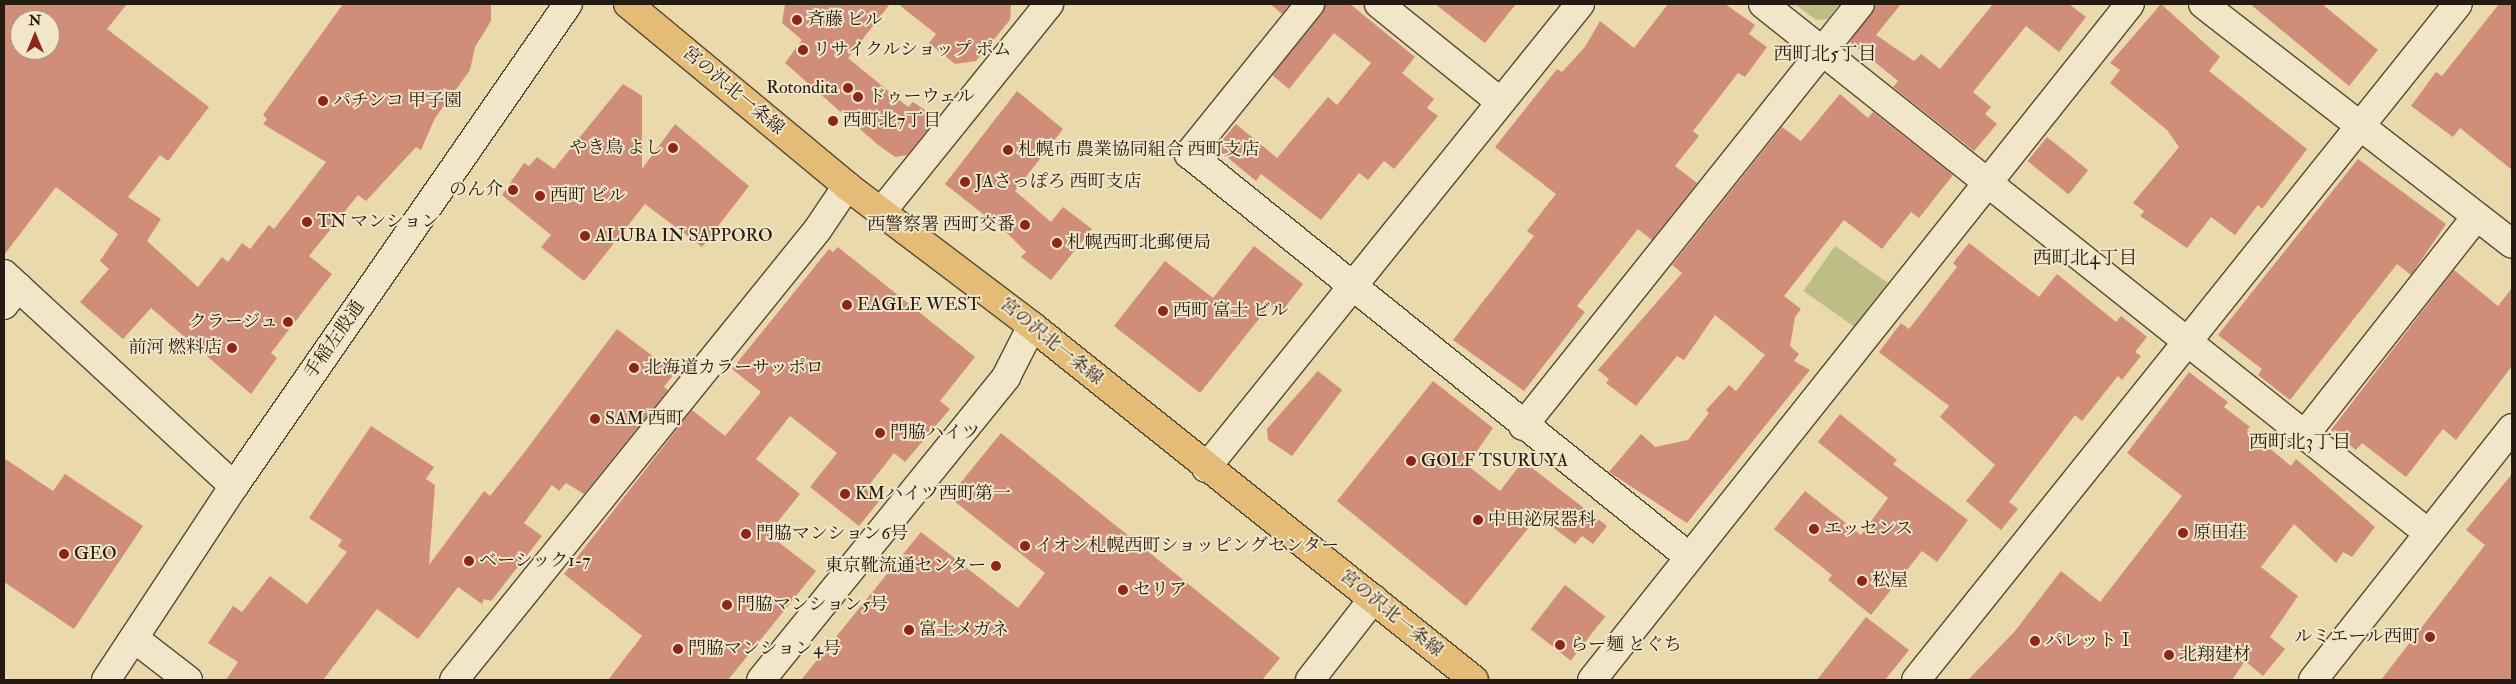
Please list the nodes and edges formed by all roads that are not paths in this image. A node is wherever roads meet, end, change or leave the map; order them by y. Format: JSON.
{"nodes":[{"id":1,"x":568,"y":4,"type":"edge"},
{"id":2,"x":628,"y":4,"type":"edge"},
{"id":3,"x":1049,"y":4,"type":"edge"},
{"id":4,"x":1310,"y":4,"type":"edge"},
{"id":5,"x":1378,"y":4,"type":"edge"},
{"id":6,"x":1580,"y":4,"type":"edge"},
{"id":7,"x":1763,"y":4,"type":"edge"},
{"id":8,"x":1860,"y":4,"type":"edge"},
{"id":9,"x":2130,"y":4,"type":"edge"},
{"id":10,"x":2203,"y":4,"type":"edge"},
{"id":11,"x":2458,"y":4,"type":"edge"},
{"id":12,"x":1824,"y":51,"type":"junction"},
{"id":13,"x":1499,"y":101,"type":"junction"},
{"id":14,"x":2357,"y":126,"type":"junction"},
{"id":15,"x":1989,"y":182,"type":"junction"},
{"id":16,"x":847,"y":186,"type":"junction"},
{"id":17,"x":882,"y":211,"type":"junction"},
{"id":18,"x":2476,"y":217,"type":"junction"},
{"id":19,"x":2512,"y":244,"type":"edge"},
{"id":20,"x":1350,"y":287,"type":"junction"},
{"id":21,"x":8,"y":289,"type":"edge"},
{"id":22,"x":1032,"y":326,"type":"junction"},
{"id":23,"x":2187,"y":340,"type":"junction"},
{"id":24,"x":1523,"y":426,"type":"junction"},
{"id":25,"x":2512,"y":428,"type":"edge"},
{"id":26,"x":2306,"y":432,"type":"junction"},
{"id":27,"x":1206,"y":468,"type":"junction"},
{"id":28,"x":234,"y":486,"type":"junction"},
{"id":29,"x":2428,"y":534,"type":"junction"},
{"id":30,"x":1688,"y":556,"type":"junction"},
{"id":31,"x":1373,"y":599,"type":"junction"},
{"id":32,"x":135,"y":639,"type":"junction"},
{"id":33,"x":106,"y":680,"type":"edge"},
{"id":34,"x":188,"y":680,"type":"edge"},
{"id":35,"x":454,"y":680,"type":"edge"},
{"id":36,"x":761,"y":680,"type":"edge"},
{"id":37,"x":1310,"y":680,"type":"edge"},
{"id":38,"x":1474,"y":680,"type":"edge"},
{"id":39,"x":1592,"y":680,"type":"edge"},
{"id":40,"x":1916,"y":680,"type":"edge"},
{"id":41,"x":2313,"y":680,"type":"edge"}],
"edges":[{"from":1,"to":28,"type":"street","name":"手稲左股通"},
{"from":2,"to":16,"type":"main road","name":"宮の沢北一条線"},
{"from":3,"to":17,"type":"street"},
{"from":4,"to":20,"type":"street"},
{"from":5,"to":13,"type":"street"},
{"from":6,"to":13,"type":"street"},
{"from":7,"to":12,"type":"street"},
{"from":8,"to":12,"type":"street"},
{"from":9,"to":15,"type":"street"},
{"from":10,"to":14,"type":"street"},
{"from":11,"to":14,"type":"street"},
{"from":12,"to":15,"type":"street"},
{"from":12,"to":24,"type":"street"},
{"from":13,"to":20,"type":"street"},
{"from":14,"to":18,"type":"street"},
{"from":14,"to":23,"type":"street"},
{"from":15,"to":23,"type":"street"},
{"from":15,"to":30,"type":"street"},
{"from":16,"to":17,"type":"main road","name":"宮の沢北一条線"},
{"from":16,"to":35,"type":"street"},
{"from":17,"to":22,"type":"main road","name":"宮の沢北一条線"},
{"from":18,"to":19,"type":"street"},
{"from":18,"to":26,"type":"street"},
{"from":20,"to":24,"type":"street"},
{"from":20,"to":27,"type":"street"},
{"from":21,"to":28,"type":"street"},
{"from":22,"to":27,"type":"main road","name":"宮の沢北一条線"},
{"from":22,"to":36,"type":"street"},
{"from":23,"to":26,"type":"street"},
{"from":23,"to":40,"type":"street"},
{"from":24,"to":30,"type":"street"},
{"from":25,"to":29,"type":"street"},
{"from":26,"to":29,"type":"street"},
{"from":27,"to":31,"type":"main road","name":"宮の沢北一条線"},
{"from":28,"to":32,"type":"street","name":"手稲左股通"},
{"from":29,"to":41,"type":"street"},
{"from":30,"to":39,"type":"street"},
{"from":31,"to":37,"type":"street"},
{"from":31,"to":38,"type":"main road","name":"宮の沢北一条線"},
{"from":32,"to":33,"type":"street","name":"手稲左股通"},
{"from":32,"to":34,"type":"street"}]}
